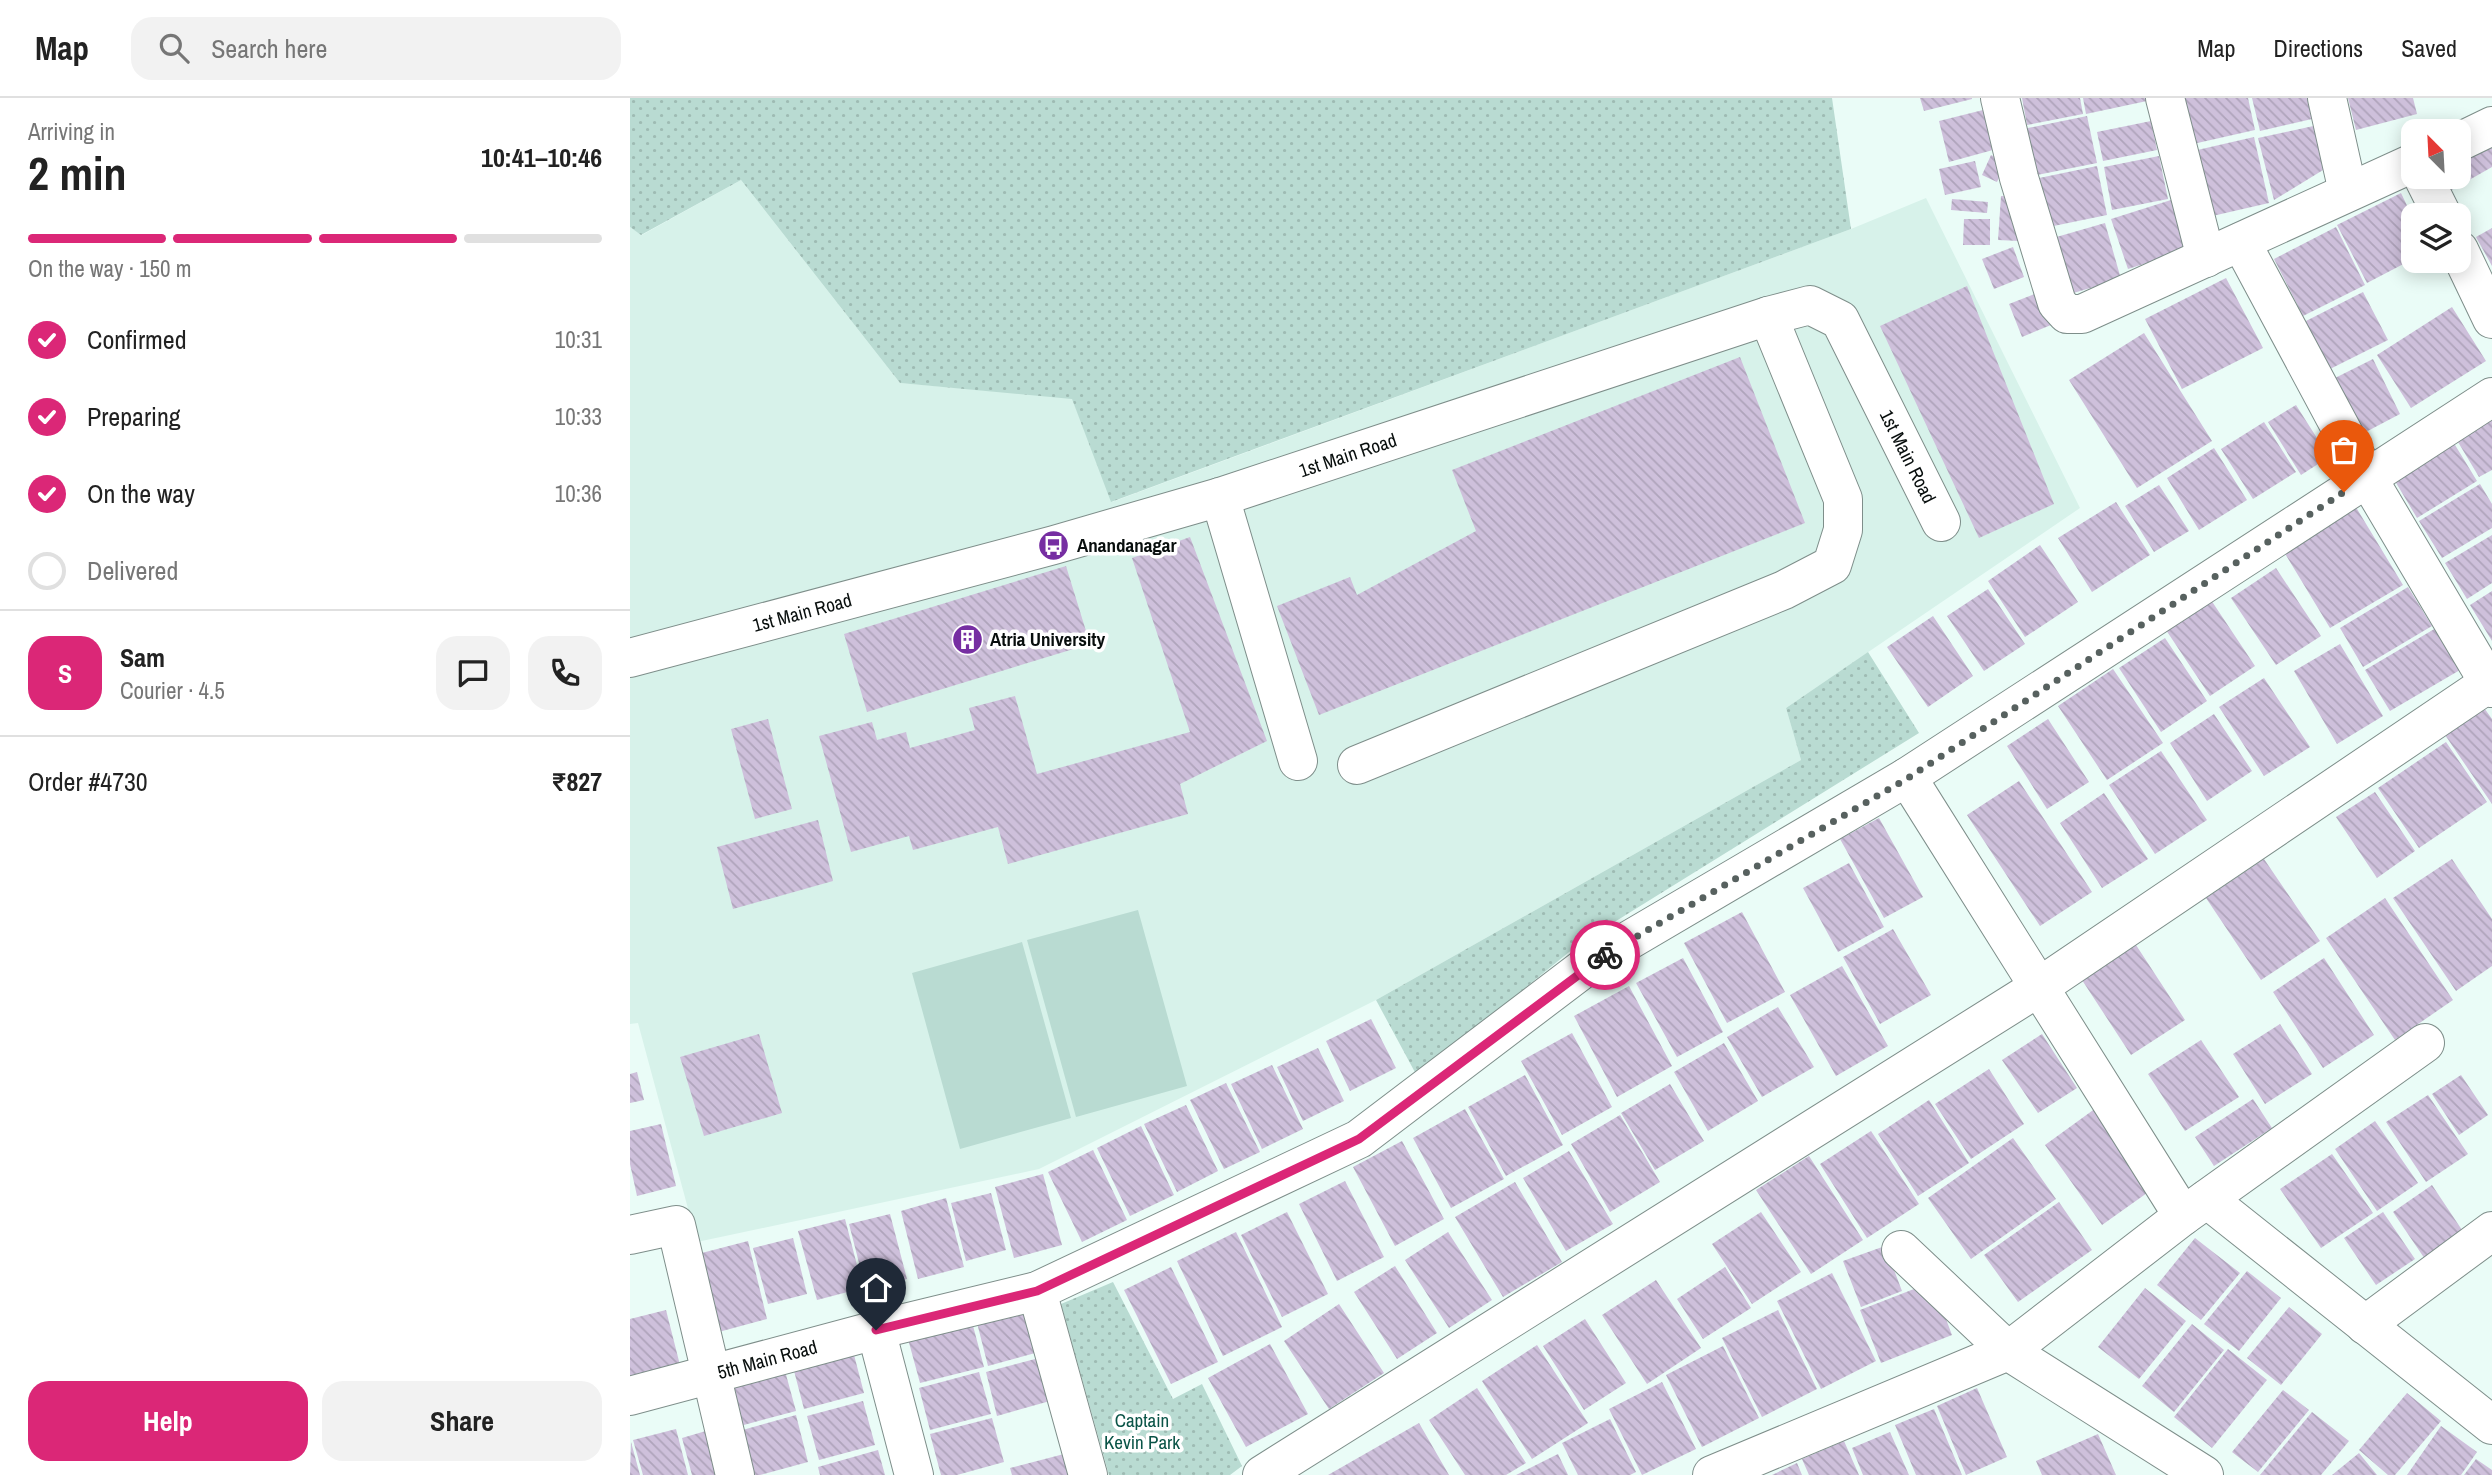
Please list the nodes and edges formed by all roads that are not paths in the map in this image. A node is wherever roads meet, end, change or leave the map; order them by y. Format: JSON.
{"nodes":[{"id":1,"x":2000,"y":98,"type":"edge"},
{"id":2,"x":2165,"y":98,"type":"edge"},
{"id":3,"x":2327,"y":98,"type":"edge"},
{"id":4,"x":2492,"y":127,"type":"edge"},
{"id":5,"x":2471,"y":137,"type":"edge"},
{"id":6,"x":2401,"y":168,"type":"edge"},
{"id":7,"x":2348,"y":192,"type":"junction"},
{"id":8,"x":2241,"y":242,"type":"junction"},
{"id":9,"x":2206,"y":258,"type":"junction"},
{"id":10,"x":2470,"y":273,"type":"edge"},
{"id":11,"x":1768,"y":316,"type":"junction"},
{"id":12,"x":2492,"y":319,"type":"edge"},
{"id":13,"x":2492,"y":397,"type":"edge"},
{"id":14,"x":2367,"y":477,"type":"junction"},
{"id":15,"x":1220,"y":497,"type":"junction"},
{"id":16,"x":1941,"y":522,"type":"dead end"},
{"id":17,"x":630,"y":658,"type":"edge"},
{"id":18,"x":2491,"y":685,"type":"edge"},
{"id":19,"x":1298,"y":761,"type":"dead end"},
{"id":20,"x":1357,"y":765,"type":"dead end"},
{"id":21,"x":1908,"y":778,"type":"junction"},
{"id":22,"x":2039,"y":987,"type":"junction"},
{"id":23,"x":2425,"y":1043,"type":"dead end"},
{"id":24,"x":2195,"y":1208,"type":"junction"},
{"id":25,"x":2492,"y":1231,"type":"edge"},
{"id":26,"x":630,"y":1235,"type":"edge"},
{"id":27,"x":1901,"y":1250,"type":"dead end"},
{"id":28,"x":1037,"y":1291,"type":"junction"},
{"id":29,"x":2365,"y":1325,"type":"junction"},
{"id":30,"x":876,"y":1330,"type":"junction"},
{"id":31,"x":2007,"y":1352,"type":"junction"},
{"id":32,"x":711,"y":1373,"type":"junction"},
{"id":33,"x":630,"y":1396,"type":"edge"},
{"id":34,"x":2492,"y":1425,"type":"edge"},
{"id":35,"x":735,"y":1475,"type":"edge"},
{"id":36,"x":914,"y":1475,"type":"edge"},
{"id":37,"x":1088,"y":1475,"type":"edge"},
{"id":38,"x":1262,"y":1475,"type":"edge"},
{"id":39,"x":1712,"y":1475,"type":"edge"},
{"id":40,"x":2204,"y":1475,"type":"edge"}],
"edges":[{"from":1,"to":9,"type":"street"},
{"from":2,"to":9,"type":"street"},
{"from":3,"to":7,"type":"street"},
{"from":4,"to":5,"type":"street"},
{"from":6,"to":7,"type":"street"},
{"from":7,"to":8,"type":"street"},
{"from":8,"to":9,"type":"street"},
{"from":8,"to":14,"type":"street"},
{"from":10,"to":12,"type":"street"},
{"from":11,"to":15,"type":"street","name":"1st Main Road"},
{"from":11,"to":16,"type":"street","name":"1st Main Road"},
{"from":11,"to":20,"type":"street"},
{"from":13,"to":14,"type":"street","name":"5th Main Road"},
{"from":14,"to":18,"type":"street"},
{"from":14,"to":21,"type":"street","name":"5th Main Road"},
{"from":15,"to":17,"type":"street","name":"1st Main Road"},
{"from":15,"to":19,"type":"street"},
{"from":18,"to":22,"type":"street"},
{"from":21,"to":22,"type":"street"},
{"from":21,"to":28,"type":"street","name":"5th Main Road"},
{"from":22,"to":24,"type":"street"},
{"from":22,"to":38,"type":"street"},
{"from":23,"to":24,"type":"street"},
{"from":24,"to":29,"type":"street"},
{"from":24,"to":31,"type":"street"},
{"from":25,"to":29,"type":"street"},
{"from":26,"to":32,"type":"street"},
{"from":27,"to":31,"type":"street"},
{"from":28,"to":30,"type":"street","name":"5th Main Road"},
{"from":28,"to":37,"type":"street"},
{"from":29,"to":34,"type":"street"},
{"from":30,"to":32,"type":"street","name":"5th Main Road"},
{"from":30,"to":36,"type":"street"},
{"from":31,"to":39,"type":"street"},
{"from":31,"to":40,"type":"street"},
{"from":32,"to":33,"type":"street","name":"5th Main Road"},
{"from":32,"to":35,"type":"street"}]}
